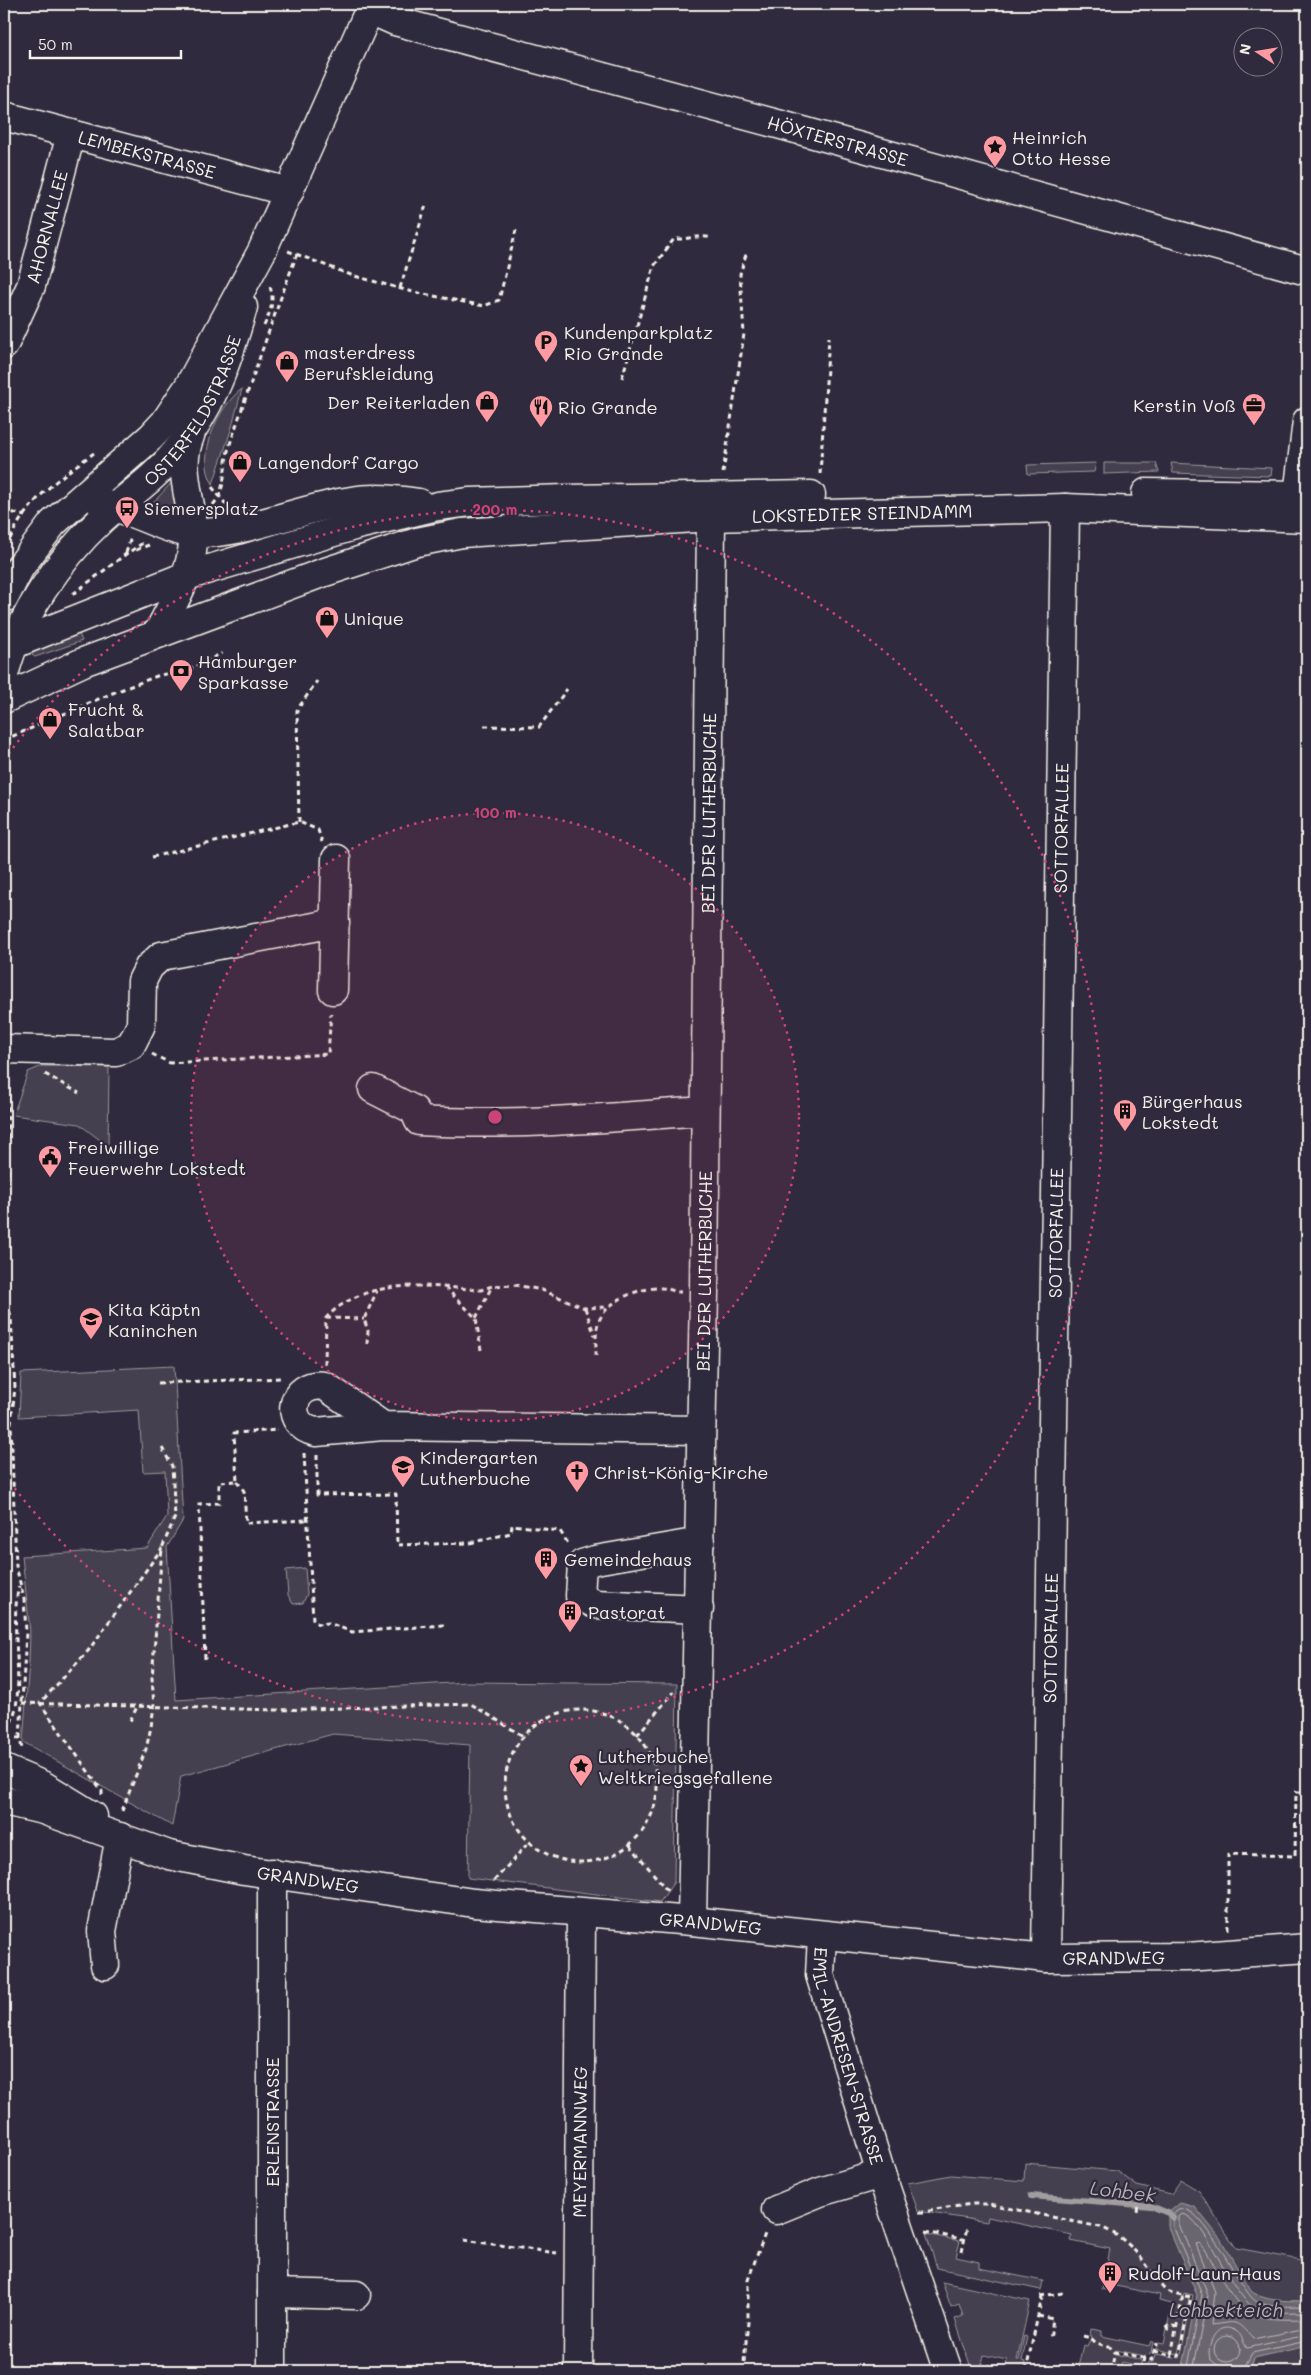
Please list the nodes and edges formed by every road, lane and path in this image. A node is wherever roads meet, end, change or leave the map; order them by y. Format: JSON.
{"nodes":[{"id":1,"x":371,"y":7,"type":"edge"},
{"id":2,"x":4,"y":116,"type":"edge"},
{"id":3,"x":71,"y":134,"type":"junction"},
{"id":4,"x":289,"y":192,"type":"junction"},
{"id":5,"x":426,"y":205,"type":"dead end"},
{"id":6,"x":516,"y":230,"type":"dead end"},
{"id":7,"x":712,"y":238,"type":"dead end"},
{"id":8,"x":264,"y":247,"type":"junction"},
{"id":9,"x":747,"y":251,"type":"dead end"},
{"id":10,"x":297,"y":254,"type":"junction"},
{"id":11,"x":1307,"y":271,"type":"edge"},
{"id":12,"x":400,"y":288,"type":"junction"},
{"id":13,"x":829,"y":337,"type":"dead end"},
{"id":14,"x":4,"y":345,"type":"edge"},
{"id":15,"x":622,"y":378,"type":"dead end"},
{"id":16,"x":1307,"y":422,"type":"edge"},
{"id":17,"x":192,"y":430,"type":"junction"},
{"id":18,"x":99,"y":449,"type":"dead end"},
{"id":19,"x":818,"y":495,"type":"junction"},
{"id":20,"x":1304,"y":503,"type":"edge"},
{"id":21,"x":438,"y":506,"type":"junction"},
{"id":22,"x":716,"y":507,"type":"junction"},
{"id":23,"x":116,"y":508,"type":"junction"},
{"id":24,"x":1065,"y":508,"type":"junction"},
{"id":25,"x":210,"y":509,"type":"dead end"},
{"id":26,"x":65,"y":511,"type":"junction"},
{"id":27,"x":194,"y":533,"type":"junction"},
{"id":28,"x":7,"y":545,"type":"dead end"},
{"id":29,"x":126,"y":554,"type":"dead end"},
{"id":30,"x":186,"y":576,"type":"junction"},
{"id":31,"x":69,"y":597,"type":"dead end"},
{"id":32,"x":4,"y":598,"type":"edge"},
{"id":33,"x":158,"y":633,"type":"junction"},
{"id":34,"x":10,"y":645,"type":"edge"},
{"id":35,"x":222,"y":653,"type":"dead end"},
{"id":36,"x":4,"y":675,"type":"edge"},
{"id":37,"x":317,"y":680,"type":"dead end"},
{"id":38,"x":567,"y":689,"type":"dead end"},
{"id":39,"x":4,"y":699,"type":"edge"},
{"id":40,"x":484,"y":726,"type":"dead end"},
{"id":41,"x":4,"y":735,"type":"edge"},
{"id":42,"x":15,"y":736,"type":"junction"},
{"id":43,"x":4,"y":740,"type":"edge"},
{"id":44,"x":299,"y":822,"type":"junction"},
{"id":45,"x":152,"y":857,"type":"dead end"},
{"id":46,"x":336,"y":859,"type":"joint"},
{"id":47,"x":335,"y":923,"type":"junction"},
{"id":48,"x":333,"y":990,"type":"joint"},
{"id":49,"x":6,"y":1060,"type":"edge"},
{"id":50,"x":170,"y":1062,"type":"dead end"},
{"id":51,"x":372,"y":1089,"type":"dead end"},
{"id":52,"x":704,"y":1111,"type":"junction"},
{"id":53,"x":4,"y":1219,"type":"edge"},
{"id":54,"x":4,"y":1276,"type":"edge"},
{"id":55,"x":492,"y":1286,"type":"junction"},
{"id":56,"x":445,"y":1287,"type":"junction"},
{"id":57,"x":377,"y":1290,"type":"junction"},
{"id":58,"x":704,"y":1292,"type":"junction"},
{"id":59,"x":608,"y":1307,"type":"junction"},
{"id":60,"x":585,"y":1308,"type":"junction"},
{"id":61,"x":326,"y":1318,"type":"junction"},
{"id":62,"x":476,"y":1318,"type":"junction"},
{"id":63,"x":364,"y":1319,"type":"junction"},
{"id":64,"x":596,"y":1338,"type":"junction"},
{"id":65,"x":367,"y":1344,"type":"dead end"},
{"id":66,"x":481,"y":1350,"type":"dead end"},
{"id":67,"x":596,"y":1356,"type":"dead end"},
{"id":68,"x":158,"y":1383,"type":"dead end"},
{"id":69,"x":314,"y":1388,"type":"junction"},
{"id":70,"x":383,"y":1426,"type":"junction"},
{"id":71,"x":309,"y":1429,"type":"junction"},
{"id":72,"x":701,"y":1430,"type":"junction"},
{"id":73,"x":161,"y":1446,"type":"dead end"},
{"id":74,"x":236,"y":1481,"type":"junction"},
{"id":75,"x":306,"y":1520,"type":"junction"},
{"id":76,"x":700,"y":1542,"type":"junction"},
{"id":77,"x":162,"y":1548,"type":"junction"},
{"id":78,"x":582,"y":1564,"type":"junction"},
{"id":79,"x":19,"y":1585,"type":"junction"},
{"id":80,"x":699,"y":1609,"type":"junction"},
{"id":81,"x":444,"y":1625,"type":"dead end"},
{"id":82,"x":205,"y":1658,"type":"dead end"},
{"id":83,"x":697,"y":1692,"type":"junction"},
{"id":84,"x":22,"y":1703,"type":"junction"},
{"id":85,"x":40,"y":1703,"type":"junction"},
{"id":86,"x":138,"y":1705,"type":"junction"},
{"id":87,"x":154,"y":1706,"type":"junction"},
{"id":88,"x":130,"y":1721,"type":"dead end"},
{"id":89,"x":637,"y":1734,"type":"junction"},
{"id":90,"x":523,"y":1736,"type":"junction"},
{"id":91,"x":4,"y":1740,"type":"edge"},
{"id":92,"x":28,"y":1754,"type":"dead end"},
{"id":93,"x":4,"y":1769,"type":"edge"},
{"id":94,"x":1307,"y":1792,"type":"edge"},
{"id":95,"x":102,"y":1800,"type":"dead end"},
{"id":96,"x":4,"y":1801,"type":"edge"},
{"id":97,"x":121,"y":1824,"type":"junction"},
{"id":98,"x":529,"y":1842,"type":"junction"},
{"id":99,"x":630,"y":1845,"type":"junction"},
{"id":100,"x":272,"y":1873,"type":"junction"},
{"id":101,"x":474,"y":1903,"type":"junction"},
{"id":102,"x":581,"y":1913,"type":"junction"},
{"id":103,"x":692,"y":1921,"type":"junction"},
{"id":104,"x":822,"y":1936,"type":"junction"},
{"id":105,"x":1307,"y":1948,"type":"edge"},
{"id":106,"x":1228,"y":1953,"type":"junction"},
{"id":107,"x":1046,"y":1958,"type":"junction"},
{"id":108,"x":105,"y":1965,"type":"dead end"},
{"id":109,"x":881,"y":2174,"type":"junction"},
{"id":110,"x":1139,"y":2198,"type":"dead end"},
{"id":111,"x":776,"y":2210,"type":"joint"},
{"id":112,"x":1137,"y":2211,"type":"dead end"},
{"id":113,"x":924,"y":2212,"type":"dead end"},
{"id":114,"x":967,"y":2227,"type":"dead end"},
{"id":115,"x":920,"y":2230,"type":"dead end"},
{"id":116,"x":464,"y":2240,"type":"dead end"},
{"id":117,"x":966,"y":2240,"type":"junction"},
{"id":118,"x":962,"y":2252,"type":"dead end"},
{"id":119,"x":580,"y":2257,"type":"junction"},
{"id":120,"x":272,"y":2293,"type":"junction"},
{"id":121,"x":1064,"y":2293,"type":"dead end"},
{"id":122,"x":356,"y":2295,"type":"dead end"},
{"id":123,"x":1183,"y":2295,"type":"junction"},
{"id":124,"x":1038,"y":2316,"type":"junction"},
{"id":125,"x":1168,"y":2325,"type":"dead end"},
{"id":126,"x":1176,"y":2327,"type":"junction"},
{"id":127,"x":1083,"y":2336,"type":"dead end"},
{"id":128,"x":1050,"y":2339,"type":"dead end"},
{"id":129,"x":1156,"y":2342,"type":"dead end"},
{"id":130,"x":1154,"y":2351,"type":"junction"},
{"id":131,"x":1115,"y":2352,"type":"junction"},
{"id":132,"x":1171,"y":2355,"type":"junction"},
{"id":133,"x":1145,"y":2358,"type":"junction"},
{"id":134,"x":744,"y":2362,"type":"dead end"},
{"id":135,"x":1038,"y":2366,"type":"dead end"},
{"id":136,"x":1004,"y":2369,"type":"dead end"},
{"id":137,"x":272,"y":2371,"type":"edge"},
{"id":138,"x":578,"y":2371,"type":"edge"},
{"id":139,"x":948,"y":2371,"type":"edge"},
{"id":140,"x":983,"y":2371,"type":"edge"},
{"id":141,"x":1026,"y":2371,"type":"edge"},
{"id":142,"x":1034,"y":2371,"type":"edge"},
{"id":143,"x":1111,"y":2371,"type":"edge"},
{"id":144,"x":1142,"y":2371,"type":"edge"}],
"edges":[{"from":1,"to":4,"type":"street","name":"OSTERFELDSTRASSE"},
{"from":1,"to":11,"type":"street","name":"HÖXTERSTRASSE"},
{"from":2,"to":3,"type":"street","name":"LEMBEKSTRASSE"},
{"from":3,"to":4,"type":"street","name":"LEMBEKSTRASSE"},
{"from":3,"to":14,"type":"street","name":"AHORNALLEE"},
{"from":4,"to":8,"type":"street","name":"OSTERFELDSTRASSE"},
{"from":5,"to":12,"type":"path"},
{"from":6,"to":12,"type":"path"},
{"from":7,"to":15,"type":"path"},
{"from":8,"to":10,"type":"path"},
{"from":8,"to":17,"type":"street","name":"OSTERFELDSTRASSE"},
{"from":8,"to":26,"type":"street","name":"OSTERFELDSTRASSE"},
{"from":9,"to":22,"type":"path"},
{"from":10,"to":12,"type":"path"},
{"from":10,"to":25,"type":"path"},
{"from":13,"to":19,"type":"path"},
{"from":16,"to":20,"type":"street"},
{"from":17,"to":23,"type":"street","name":"OSTERFELDSTRASSE"},
{"from":17,"to":27,"type":"street"},
{"from":18,"to":28,"type":"path"},
{"from":19,"to":20,"type":"street","name":"LOKSTEDTER STEINDAMM"},
{"from":19,"to":22,"type":"street","name":"LOKSTEDTER STEINDAMM"},
{"from":20,"to":24,"type":"street","name":"LOKSTEDTER STEINDAMM"},
{"from":21,"to":22,"type":"street","name":"LOKSTEDTER STEINDAMM"},
{"from":21,"to":27,"type":"street"},
{"from":21,"to":30,"type":"street"},
{"from":22,"to":24,"type":"street","name":"LOKSTEDTER STEINDAMM"},
{"from":22,"to":33,"type":"street","name":"LOKSTEDTER STEINDAMM"},
{"from":22,"to":52,"type":"street","name":"BEI DER LUTHERBUCHE"},
{"from":23,"to":26,"type":"street"},
{"from":23,"to":27,"type":"street"},
{"from":23,"to":34,"type":"street","name":"OSTERFELDSTRASSE"},
{"from":24,"to":107,"type":"street","name":"SOTTORFALLEE"},
{"from":26,"to":32,"type":"street","name":"OSTERFELDSTRASSE"},
{"from":27,"to":30,"type":"street"},
{"from":29,"to":31,"type":"path"},
{"from":30,"to":33,"type":"street"},
{"from":30,"to":34,"type":"street"},
{"from":33,"to":39,"type":"street"},
{"from":34,"to":36,"type":"street","name":"OSTERFELDSTRASSE"},
{"from":35,"to":42,"type":"path"},
{"from":37,"to":44,"type":"path"},
{"from":38,"to":40,"type":"path"},
{"from":41,"to":42,"type":"path"},
{"from":42,"to":43,"type":"path"},
{"from":44,"to":45,"type":"path"},
{"from":44,"to":46,"type":"path"},
{"from":46,"to":47,"type":"street"},
{"from":47,"to":48,"type":"street"},
{"from":47,"to":49,"type":"street"},
{"from":48,"to":50,"type":"path"},
{"from":49,"to":53,"type":"path"},
{"from":51,"to":52,"type":"street"},
{"from":52,"to":58,"type":"street","name":"BEI DER LUTHERBUCHE"},
{"from":54,"to":79,"type":"path"},
{"from":55,"to":56,"type":"path"},
{"from":55,"to":60,"type":"path"},
{"from":55,"to":62,"type":"path"},
{"from":56,"to":57,"type":"path"},
{"from":56,"to":62,"type":"path"},
{"from":57,"to":61,"type":"path"},
{"from":57,"to":63,"type":"path"},
{"from":58,"to":59,"type":"path"},
{"from":58,"to":72,"type":"street","name":"BEI DER LUTHERBUCHE"},
{"from":59,"to":60,"type":"path"},
{"from":59,"to":64,"type":"path"},
{"from":60,"to":64,"type":"path"},
{"from":61,"to":63,"type":"path"},
{"from":61,"to":69,"type":"path"},
{"from":62,"to":66,"type":"path"},
{"from":63,"to":65,"type":"path"},
{"from":64,"to":67,"type":"path"},
{"from":68,"to":69,"type":"path"},
{"from":69,"to":70,"type":"street"},
{"from":69,"to":71,"type":"street"},
{"from":70,"to":71,"type":"street"},
{"from":70,"to":72,"type":"street"},
{"from":71,"to":74,"type":"path"},
{"from":71,"to":75,"type":"path"},
{"from":71,"to":78,"type":"path"},
{"from":72,"to":76,"type":"street","name":"BEI DER LUTHERBUCHE"},
{"from":73,"to":77,"type":"path"},
{"from":74,"to":75,"type":"path"},
{"from":74,"to":82,"type":"path"},
{"from":75,"to":81,"type":"path"},
{"from":76,"to":78,"type":"street"},
{"from":76,"to":80,"type":"street","name":"BEI DER LUTHERBUCHE"},
{"from":77,"to":85,"type":"path"},
{"from":77,"to":87,"type":"path"},
{"from":78,"to":80,"type":"street"},
{"from":79,"to":84,"type":"path"},
{"from":79,"to":91,"type":"path"},
{"from":80,"to":83,"type":"street","name":"BEI DER LUTHERBUCHE"},
{"from":83,"to":89,"type":"path"},
{"from":83,"to":103,"type":"street","name":"BEI DER LUTHERBUCHE"},
{"from":84,"to":85,"type":"path"},
{"from":84,"to":92,"type":"path"},
{"from":85,"to":86,"type":"path"},
{"from":85,"to":95,"type":"path"},
{"from":86,"to":87,"type":"path"},
{"from":86,"to":88,"type":"path"},
{"from":87,"to":90,"type":"path"},
{"from":87,"to":97,"type":"path"},
{"from":89,"to":90,"type":"path"},
{"from":89,"to":99,"type":"path"},
{"from":90,"to":98,"type":"path"},
{"from":93,"to":97,"type":"street","name":"GRANDWEG"},
{"from":94,"to":106,"type":"path"},
{"from":96,"to":97,"type":"street","name":"GRANDWEG"},
{"from":97,"to":100,"type":"street","name":"GRANDWEG"},
{"from":97,"to":108,"type":"street"},
{"from":98,"to":99,"type":"path"},
{"from":98,"to":101,"type":"path"},
{"from":99,"to":103,"type":"path"},
{"from":100,"to":101,"type":"street","name":"GRANDWEG"},
{"from":100,"to":120,"type":"street","name":"ERLENSTRASSE"},
{"from":101,"to":102,"type":"street","name":"GRANDWEG"},
{"from":102,"to":103,"type":"street","name":"GRANDWEG"},
{"from":102,"to":119,"type":"street","name":"MEYERMANNWEG"},
{"from":103,"to":104,"type":"street","name":"GRANDWEG"},
{"from":104,"to":107,"type":"street","name":"GRANDWEG"},
{"from":104,"to":109,"type":"street","name":"EMIL-ANDRESEN-STRASSE"},
{"from":105,"to":106,"type":"street","name":"GRANDWEG"},
{"from":106,"to":107,"type":"street","name":"GRANDWEG"},
{"from":109,"to":111,"type":"street","name":"EMIL-ANDRESEN-STRASSE"},
{"from":109,"to":139,"type":"street","name":"EMIL-ANDRESEN-STRASSE"},
{"from":110,"to":112,"type":"path"},
{"from":111,"to":134,"type":"path"},
{"from":113,"to":123,"type":"path"},
{"from":114,"to":117,"type":"path"},
{"from":115,"to":117,"type":"path"},
{"from":116,"to":119,"type":"path"},
{"from":117,"to":118,"type":"path"},
{"from":119,"to":138,"type":"street","name":"MEYERMANNWEG"},
{"from":120,"to":122,"type":"street"},
{"from":120,"to":137,"type":"street","name":"ERLENSTRASSE"},
{"from":121,"to":124,"type":"path"},
{"from":123,"to":126,"type":"path"},
{"from":123,"to":132,"type":"path"},
{"from":124,"to":128,"type":"path"},
{"from":124,"to":141,"type":"path"},
{"from":125,"to":126,"type":"path"},
{"from":126,"to":132,"type":"path"},
{"from":127,"to":131,"type":"path"},
{"from":129,"to":130,"type":"path"},
{"from":130,"to":132,"type":"path"},
{"from":130,"to":133,"type":"path"},
{"from":131,"to":133,"type":"path"},
{"from":131,"to":143,"type":"path"},
{"from":133,"to":144,"type":"path"},
{"from":135,"to":142,"type":"path"},
{"from":136,"to":140,"type":"path"}]}
